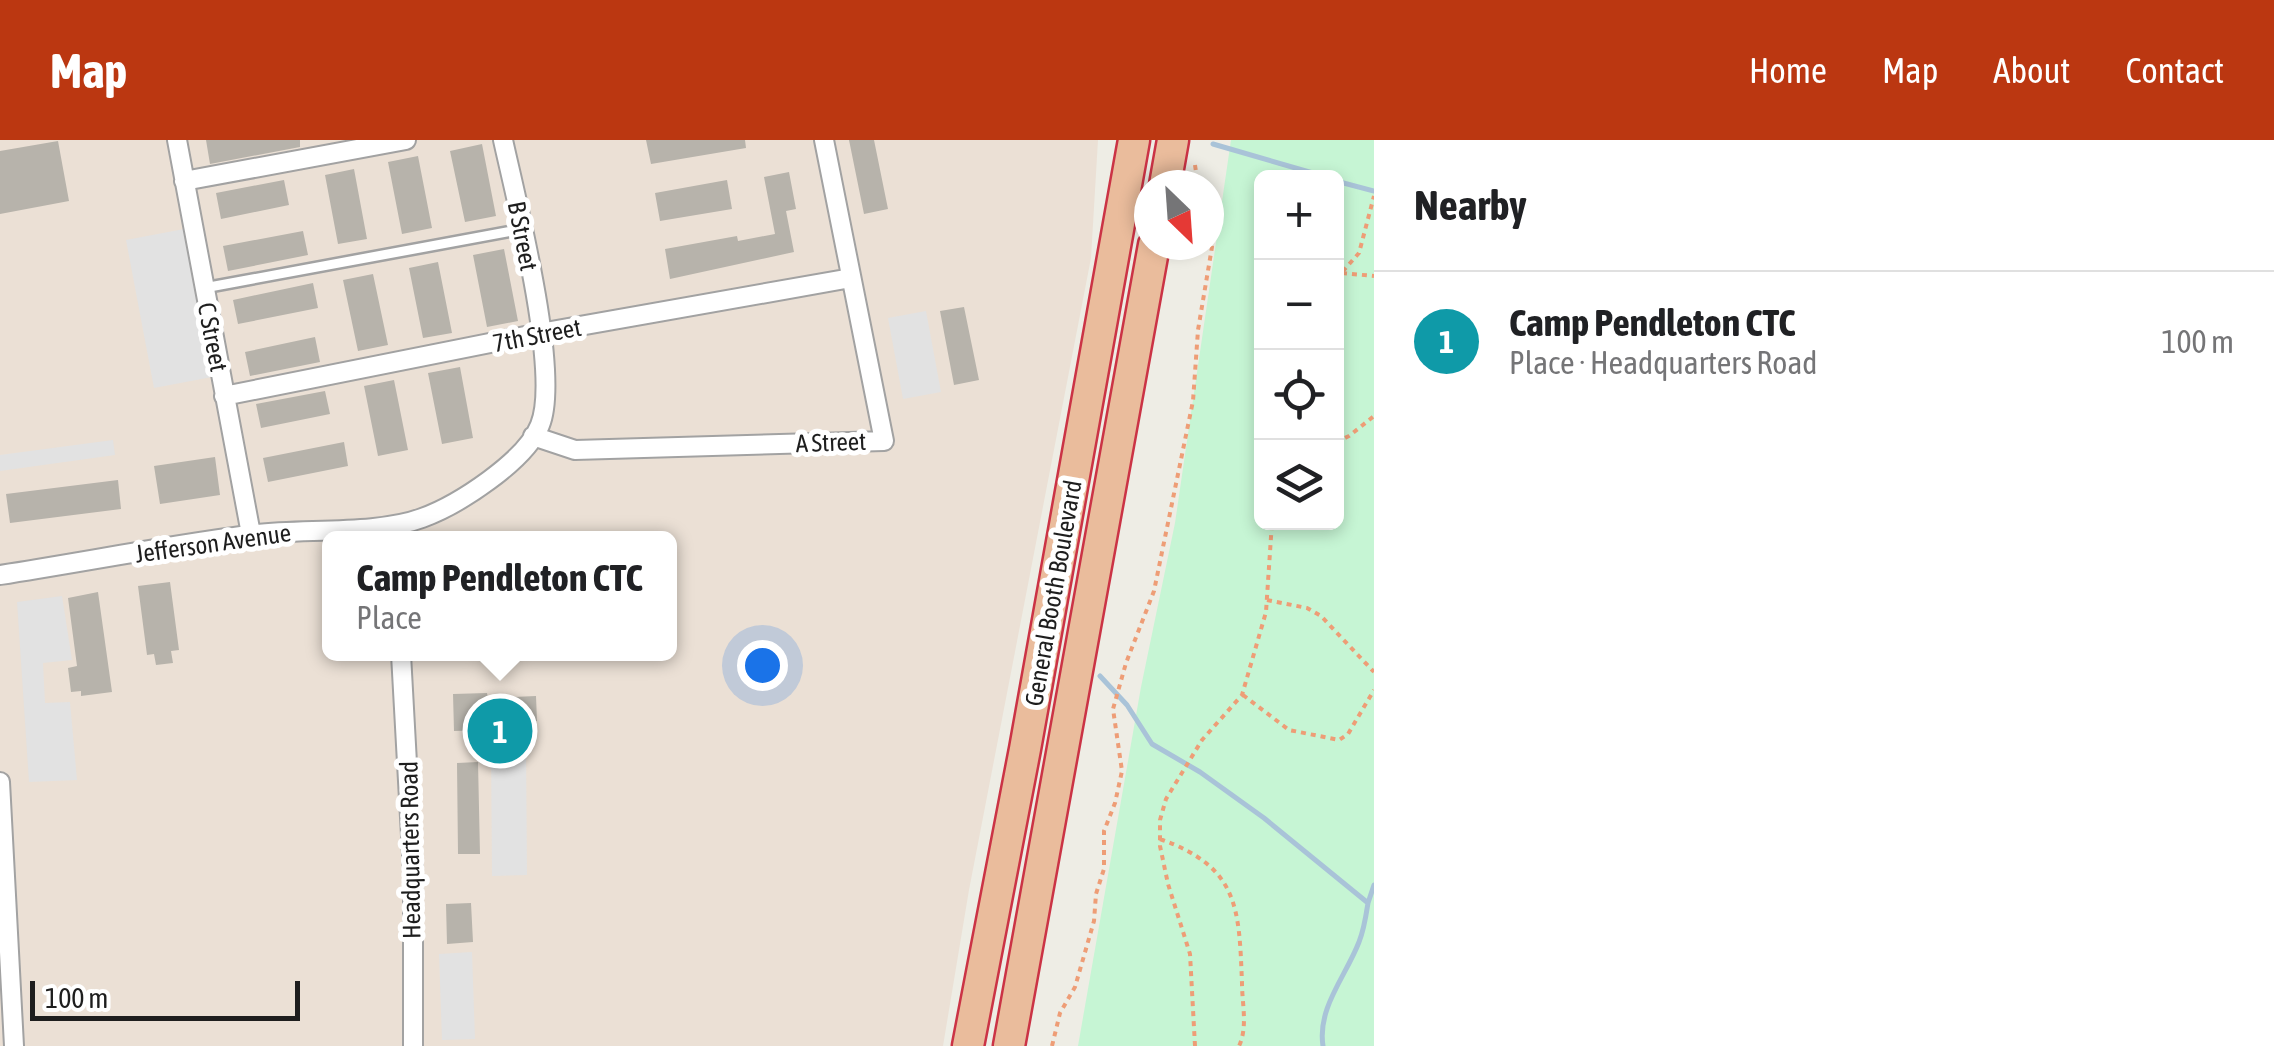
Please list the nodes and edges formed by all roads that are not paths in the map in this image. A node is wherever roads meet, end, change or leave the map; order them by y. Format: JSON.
{"nodes":[{"id":1,"x":177,"y":140,"type":"edge"},
{"id":2,"x":406,"y":140,"type":"edge"},
{"id":3,"x":503,"y":140,"type":"edge"},
{"id":4,"x":824,"y":140,"type":"edge"},
{"id":5,"x":1134,"y":140,"type":"edge"},
{"id":6,"x":1173,"y":140,"type":"edge"},
{"id":7,"x":1168,"y":170,"type":"edge"},
{"id":8,"x":184,"y":180,"type":"junction"},
{"id":9,"x":522,"y":229,"type":"junction"},
{"id":10,"x":1151,"y":260,"type":"edge"},
{"id":11,"x":851,"y":278,"type":"junction"},
{"id":12,"x":204,"y":288,"type":"junction"},
{"id":13,"x":540,"y":333,"type":"junction"},
{"id":14,"x":224,"y":396,"type":"junction"},
{"id":15,"x":533,"y":436,"type":"junction"},
{"id":16,"x":395,"y":531,"type":"edge"},
{"id":17,"x":322,"y":533,"type":"edge"},
{"id":18,"x":250,"y":534,"type":"junction"},
{"id":19,"x":0,"y":575,"type":"edge"},
{"id":20,"x":402,"y":661,"type":"edge"},
{"id":21,"x":0,"y":782,"type":"edge"},
{"id":22,"x":14,"y":1046,"type":"edge"},
{"id":23,"x":413,"y":1046,"type":"edge"},
{"id":24,"x":968,"y":1046,"type":"edge"},
{"id":25,"x":1008,"y":1046,"type":"edge"}],
"edges":[{"from":1,"to":8,"type":"street","name":"C Street"},
{"from":2,"to":8,"type":"street"},
{"from":3,"to":9,"type":"street","name":"B Street"},
{"from":4,"to":11,"type":"street","name":"A Street"},
{"from":5,"to":24,"type":"highway","name":"General Booth Boulevard"},
{"from":6,"to":7,"type":"highway"},
{"from":8,"to":12,"type":"street","name":"C Street"},
{"from":9,"to":12,"type":"lane"},
{"from":9,"to":13,"type":"street","name":"B Street"},
{"from":10,"to":25,"type":"highway","name":"General Booth Boulevard"},
{"from":11,"to":13,"type":"street","name":"7th Street"},
{"from":11,"to":15,"type":"street","name":"A Street"},
{"from":12,"to":14,"type":"street","name":"C Street"},
{"from":13,"to":14,"type":"street","name":"7th Street"},
{"from":13,"to":15,"type":"street"},
{"from":14,"to":18,"type":"street","name":"C Street"},
{"from":15,"to":16,"type":"street","name":"Jefferson Avenue"},
{"from":17,"to":18,"type":"street","name":"Jefferson Avenue"},
{"from":18,"to":19,"type":"street","name":"Jefferson Avenue"},
{"from":20,"to":23,"type":"street","name":"Headquarters Road"},
{"from":21,"to":22,"type":"street"}]}
